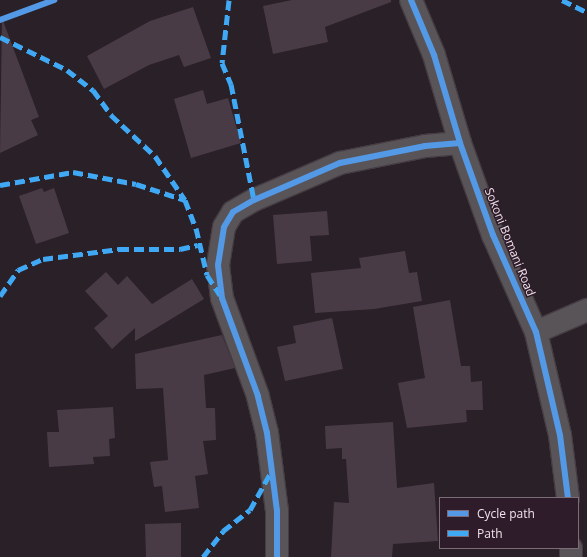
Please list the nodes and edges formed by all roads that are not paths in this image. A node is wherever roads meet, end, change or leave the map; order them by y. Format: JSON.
{"nodes":[{"id":1,"x":411,"y":0,"type":"edge"},
{"id":2,"x":460,"y":143,"type":"junction"},
{"id":3,"x":587,"y":310,"type":"edge"},
{"id":4,"x":536,"y":332,"type":"junction"},
{"id":5,"x":568,"y":497,"type":"edge"},
{"id":6,"x":277,"y":557,"type":"edge"}],
"edges":[{"from":1,"to":2,"type":"street","name":"Sokoni Bomani Road"},
{"from":2,"to":4,"type":"street","name":"Sokoni Bomani Road"},
{"from":2,"to":6,"type":"street"},
{"from":3,"to":4,"type":"street"},
{"from":4,"to":5,"type":"street","name":"Sokoni Bomani Road"}]}
